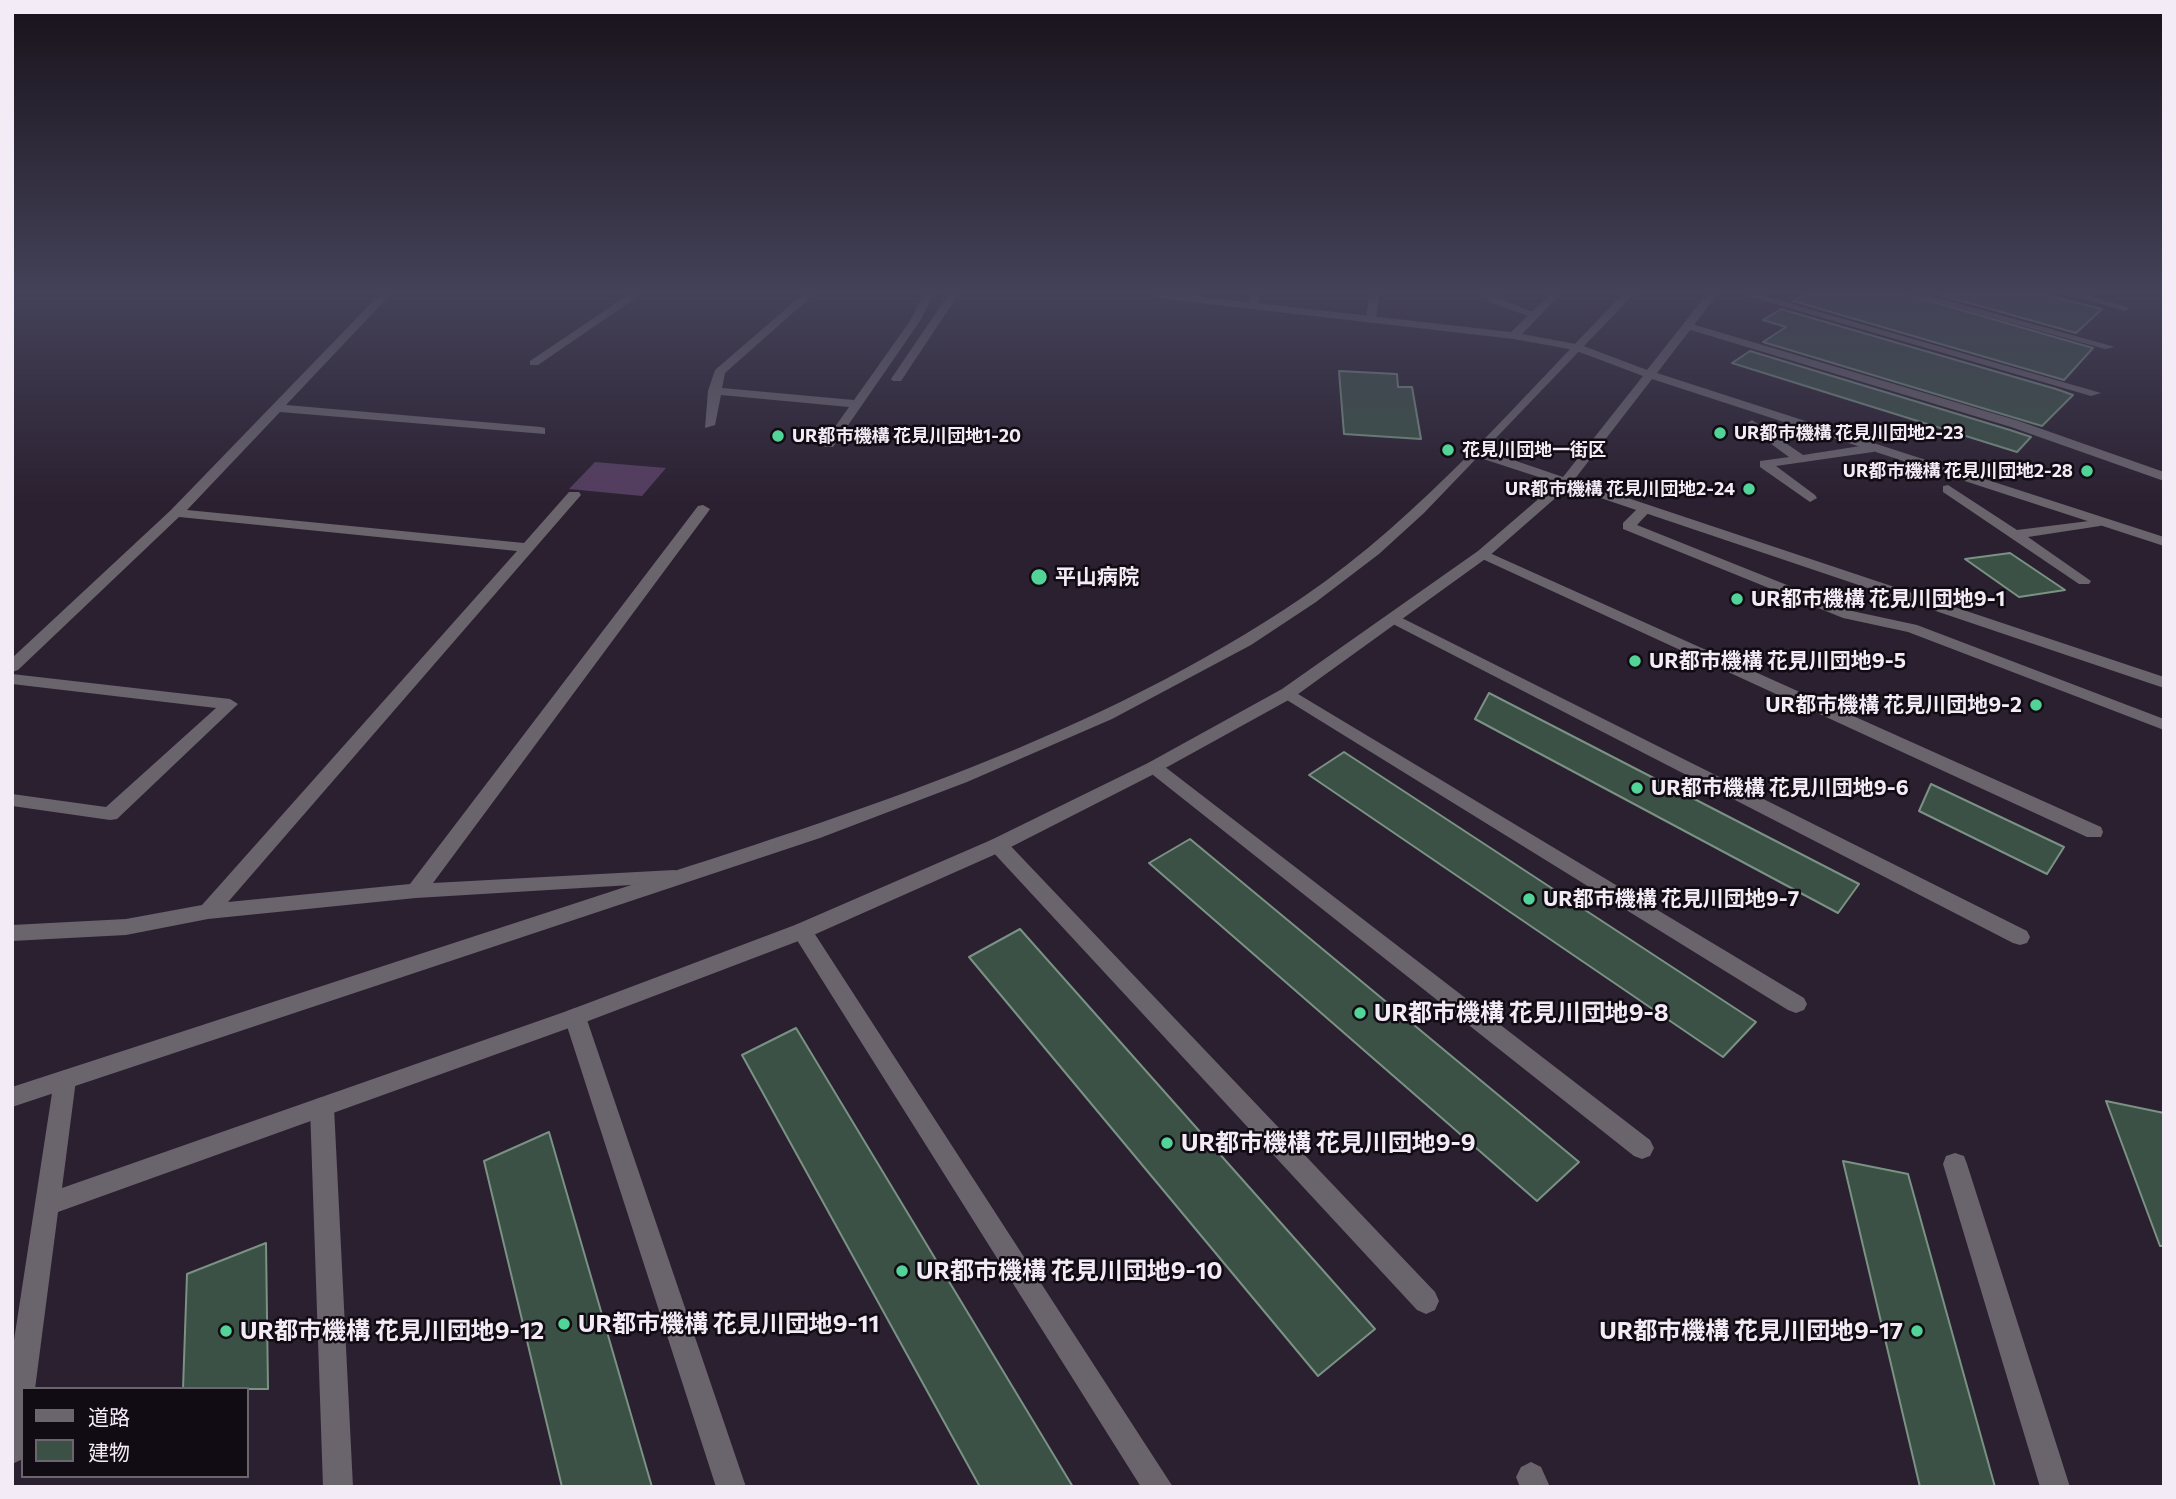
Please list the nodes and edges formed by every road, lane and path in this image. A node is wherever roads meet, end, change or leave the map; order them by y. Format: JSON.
{"nodes":[{"id":1,"x":318,"y":365,"type":"edge"},
{"id":2,"x":724,"y":365,"type":"edge"},
{"id":3,"x":885,"y":365,"type":"edge"},
{"id":4,"x":906,"y":365,"type":"edge"},
{"id":5,"x":1561,"y":365,"type":"edge"},
{"id":6,"x":1623,"y":365,"type":"edge"},
{"id":7,"x":1658,"y":365,"type":"edge"},
{"id":8,"x":1818,"y":365,"type":"edge"},
{"id":9,"x":1996,"y":365,"type":"edge"},
{"id":10,"x":1650,"y":375,"type":"junction"},
{"id":11,"x":897,"y":379,"type":"dead end"},
{"id":12,"x":713,"y":391,"type":"junction"},
{"id":13,"x":2095,"y":393,"type":"dead end"},
{"id":14,"x":858,"y":404,"type":"junction"},
{"id":15,"x":276,"y":408,"type":"junction"},
{"id":16,"x":1752,"y":424,"type":"dead end"},
{"id":17,"x":709,"y":425,"type":"dead end"},
{"id":18,"x":541,"y":432,"type":"dead end"},
{"id":19,"x":829,"y":444,"type":"dead end"},
{"id":20,"x":1872,"y":448,"type":"junction"},
{"id":21,"x":1476,"y":452,"type":"junction"},
{"id":22,"x":1801,"y":459,"type":"junction"},
{"id":23,"x":2164,"y":477,"type":"edge"},
{"id":24,"x":1565,"y":483,"type":"junction"},
{"id":25,"x":1948,"y":489,"type":"dead end"},
{"id":26,"x":574,"y":495,"type":"dead end"},
{"id":27,"x":1810,"y":498,"type":"dead end"},
{"id":28,"x":703,"y":509,"type":"dead end"},
{"id":29,"x":1645,"y":509,"type":"junction"},
{"id":30,"x":176,"y":513,"type":"junction"},
{"id":31,"x":2100,"y":522,"type":"junction"},
{"id":32,"x":2015,"y":534,"type":"junction"},
{"id":33,"x":2164,"y":542,"type":"edge"},
{"id":34,"x":526,"y":548,"type":"junction"},
{"id":35,"x":1483,"y":554,"type":"junction"},
{"id":36,"x":2084,"y":581,"type":"dead end"},
{"id":37,"x":1394,"y":619,"type":"junction"},
{"id":38,"x":12,"y":667,"type":"edge"},
{"id":39,"x":12,"y":679,"type":"edge"},
{"id":40,"x":2164,"y":683,"type":"edge"},
{"id":41,"x":1288,"y":693,"type":"junction"},
{"id":42,"x":2164,"y":725,"type":"edge"},
{"id":43,"x":1154,"y":766,"type":"junction"},
{"id":44,"x":12,"y":800,"type":"edge"},
{"id":45,"x":2094,"y":832,"type":"dead end"},
{"id":46,"x":998,"y":845,"type":"junction"},
{"id":47,"x":686,"y":876,"type":"junction"},
{"id":48,"x":416,"y":891,"type":"junction"},
{"id":49,"x":208,"y":912,"type":"junction"},
{"id":50,"x":802,"y":931,"type":"junction"},
{"id":51,"x":12,"y":933,"type":"edge"},
{"id":52,"x":2020,"y":937,"type":"dead end"},
{"id":53,"x":1796,"y":1004,"type":"dead end"},
{"id":54,"x":575,"y":1017,"type":"junction"},
{"id":55,"x":65,"y":1080,"type":"junction"},
{"id":56,"x":12,"y":1097,"type":"edge"},
{"id":57,"x":322,"y":1107,"type":"junction"},
{"id":58,"x":1642,"y":1148,"type":"dead end"},
{"id":59,"x":1955,"y":1164,"type":"dead end"},
{"id":60,"x":47,"y":1205,"type":"junction"},
{"id":61,"x":1426,"y":1301,"type":"dead end"},
{"id":62,"x":12,"y":1450,"type":"edge"},
{"id":63,"x":338,"y":1487,"type":"edge"},
{"id":64,"x":732,"y":1487,"type":"edge"},
{"id":65,"x":1158,"y":1487,"type":"edge"},
{"id":66,"x":2055,"y":1487,"type":"edge"}],
"edges":[{"from":1,"to":15,"type":"street"},
{"from":2,"to":12,"type":"street"},
{"from":3,"to":14,"type":"street"},
{"from":4,"to":11,"type":"street"},
{"from":5,"to":21,"type":"street"},
{"from":6,"to":10,"type":"street"},
{"from":7,"to":10,"type":"street"},
{"from":8,"to":23,"type":"street"},
{"from":9,"to":13,"type":"street"},
{"from":10,"to":20,"type":"street"},
{"from":10,"to":24,"type":"street"},
{"from":12,"to":14,"type":"street"},
{"from":12,"to":17,"type":"street"},
{"from":14,"to":19,"type":"street"},
{"from":15,"to":18,"type":"street"},
{"from":15,"to":30,"type":"street"},
{"from":16,"to":22,"type":"street"},
{"from":20,"to":22,"type":"street"},
{"from":20,"to":31,"type":"street"},
{"from":21,"to":24,"type":"street"},
{"from":21,"to":47,"type":"street"},
{"from":22,"to":27,"type":"street"},
{"from":24,"to":29,"type":"street"},
{"from":24,"to":35,"type":"street"},
{"from":25,"to":32,"type":"street"},
{"from":26,"to":34,"type":"street"},
{"from":28,"to":48,"type":"street"},
{"from":29,"to":40,"type":"street"},
{"from":29,"to":42,"type":"street"},
{"from":30,"to":34,"type":"street"},
{"from":30,"to":38,"type":"street"},
{"from":31,"to":32,"type":"street"},
{"from":31,"to":33,"type":"street"},
{"from":32,"to":36,"type":"street"},
{"from":34,"to":49,"type":"street"},
{"from":35,"to":37,"type":"street"},
{"from":35,"to":45,"type":"street"},
{"from":37,"to":41,"type":"street"},
{"from":37,"to":52,"type":"street"},
{"from":39,"to":44,"type":"street"},
{"from":41,"to":43,"type":"street"},
{"from":41,"to":53,"type":"street"},
{"from":43,"to":46,"type":"street"},
{"from":43,"to":58,"type":"street"},
{"from":46,"to":50,"type":"street"},
{"from":46,"to":61,"type":"street"},
{"from":47,"to":48,"type":"street"},
{"from":47,"to":55,"type":"street"},
{"from":48,"to":49,"type":"street"},
{"from":49,"to":51,"type":"street"},
{"from":50,"to":54,"type":"street"},
{"from":50,"to":65,"type":"street"},
{"from":54,"to":57,"type":"street"},
{"from":54,"to":64,"type":"street"},
{"from":55,"to":56,"type":"street"},
{"from":55,"to":60,"type":"street"},
{"from":57,"to":60,"type":"street"},
{"from":57,"to":63,"type":"street"},
{"from":59,"to":66,"type":"street"},
{"from":60,"to":62,"type":"street"}]}
